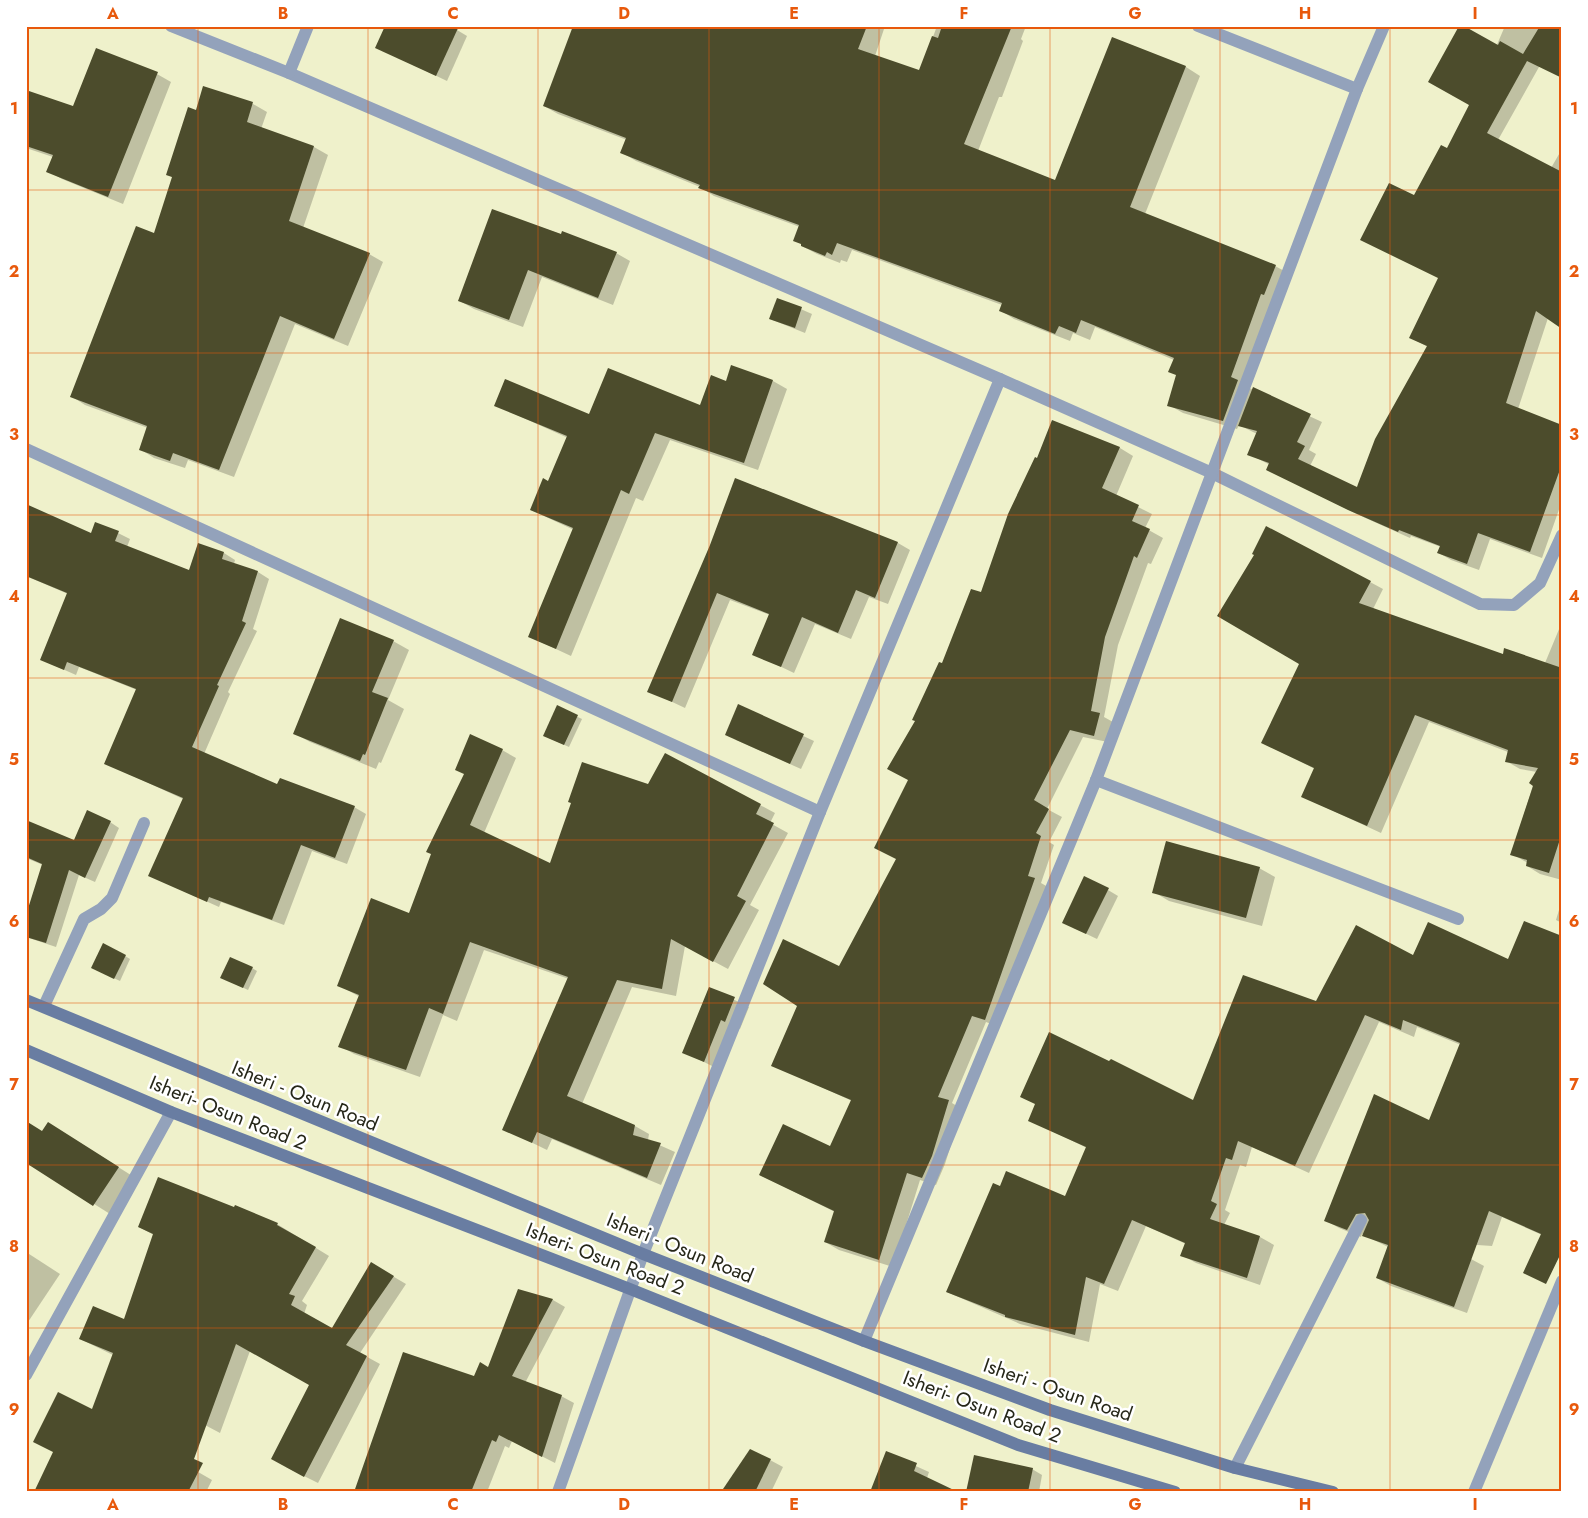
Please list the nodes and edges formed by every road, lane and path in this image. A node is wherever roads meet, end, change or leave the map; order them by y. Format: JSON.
{"nodes":[{"id":1,"x":171,"y":26,"type":"edge"},
{"id":2,"x":308,"y":26,"type":"edge"},
{"id":3,"x":1198,"y":26,"type":"edge"},
{"id":4,"x":1384,"y":26,"type":"edge"},
{"id":5,"x":289,"y":73,"type":"junction"},
{"id":6,"x":1357,"y":89,"type":"junction"},
{"id":7,"x":1000,"y":379,"type":"junction"},
{"id":8,"x":26,"y":449,"type":"edge"},
{"id":9,"x":1212,"y":473,"type":"junction"},
{"id":10,"x":1562,"y":535,"type":"edge"},
{"id":11,"x":1096,"y":780,"type":"junction"},
{"id":12,"x":820,"y":812,"type":"junction"},
{"id":13,"x":144,"y":823,"type":"dead end"},
{"id":14,"x":1458,"y":919,"type":"dead end"},
{"id":15,"x":26,"y":1000,"type":"edge"},
{"id":16,"x":44,"y":1006,"type":"junction"},
{"id":17,"x":26,"y":1050,"type":"edge"},
{"id":18,"x":171,"y":1112,"type":"junction"},
{"id":19,"x":1361,"y":1220,"type":"dead end"},
{"id":20,"x":643,"y":1254,"type":"junction"},
{"id":21,"x":1562,"y":1281,"type":"edge"},
{"id":22,"x":630,"y":1289,"type":"junction"},
{"id":23,"x":864,"y":1341,"type":"junction"},
{"id":24,"x":26,"y":1375,"type":"edge"},
{"id":25,"x":1235,"y":1468,"type":"junction"},
{"id":26,"x":558,"y":1492,"type":"edge"},
{"id":27,"x":1175,"y":1492,"type":"edge"},
{"id":28,"x":1333,"y":1492,"type":"edge"},
{"id":29,"x":1474,"y":1492,"type":"edge"}],
"edges":[{"from":1,"to":5,"type":"street"},
{"from":2,"to":5,"type":"street"},
{"from":3,"to":6,"type":"street"},
{"from":4,"to":6,"type":"street"},
{"from":5,"to":7,"type":"street"},
{"from":6,"to":9,"type":"street"},
{"from":7,"to":9,"type":"street"},
{"from":7,"to":12,"type":"street"},
{"from":8,"to":12,"type":"street"},
{"from":9,"to":10,"type":"street"},
{"from":9,"to":11,"type":"street"},
{"from":11,"to":14,"type":"street"},
{"from":11,"to":23,"type":"street"},
{"from":12,"to":20,"type":"street"},
{"from":13,"to":16,"type":"street"},
{"from":15,"to":16,"type":"main road","name":"Isheri - Osun Road"},
{"from":16,"to":20,"type":"main road","name":"Isheri - Osun Road"},
{"from":17,"to":18,"type":"main road","name":"Isheri- Osun Road 2"},
{"from":18,"to":22,"type":"main road","name":"Isheri- Osun Road 2"},
{"from":18,"to":24,"type":"street"},
{"from":19,"to":25,"type":"street"},
{"from":20,"to":22,"type":"street"},
{"from":20,"to":23,"type":"main road","name":"Isheri - Osun Road"},
{"from":21,"to":29,"type":"street"},
{"from":22,"to":26,"type":"street"},
{"from":22,"to":27,"type":"main road","name":"Isheri- Osun Road 2"},
{"from":23,"to":25,"type":"main road","name":"Isheri - Osun Road"},
{"from":25,"to":28,"type":"main road","name":"Isheri - Osun Road"}]}
